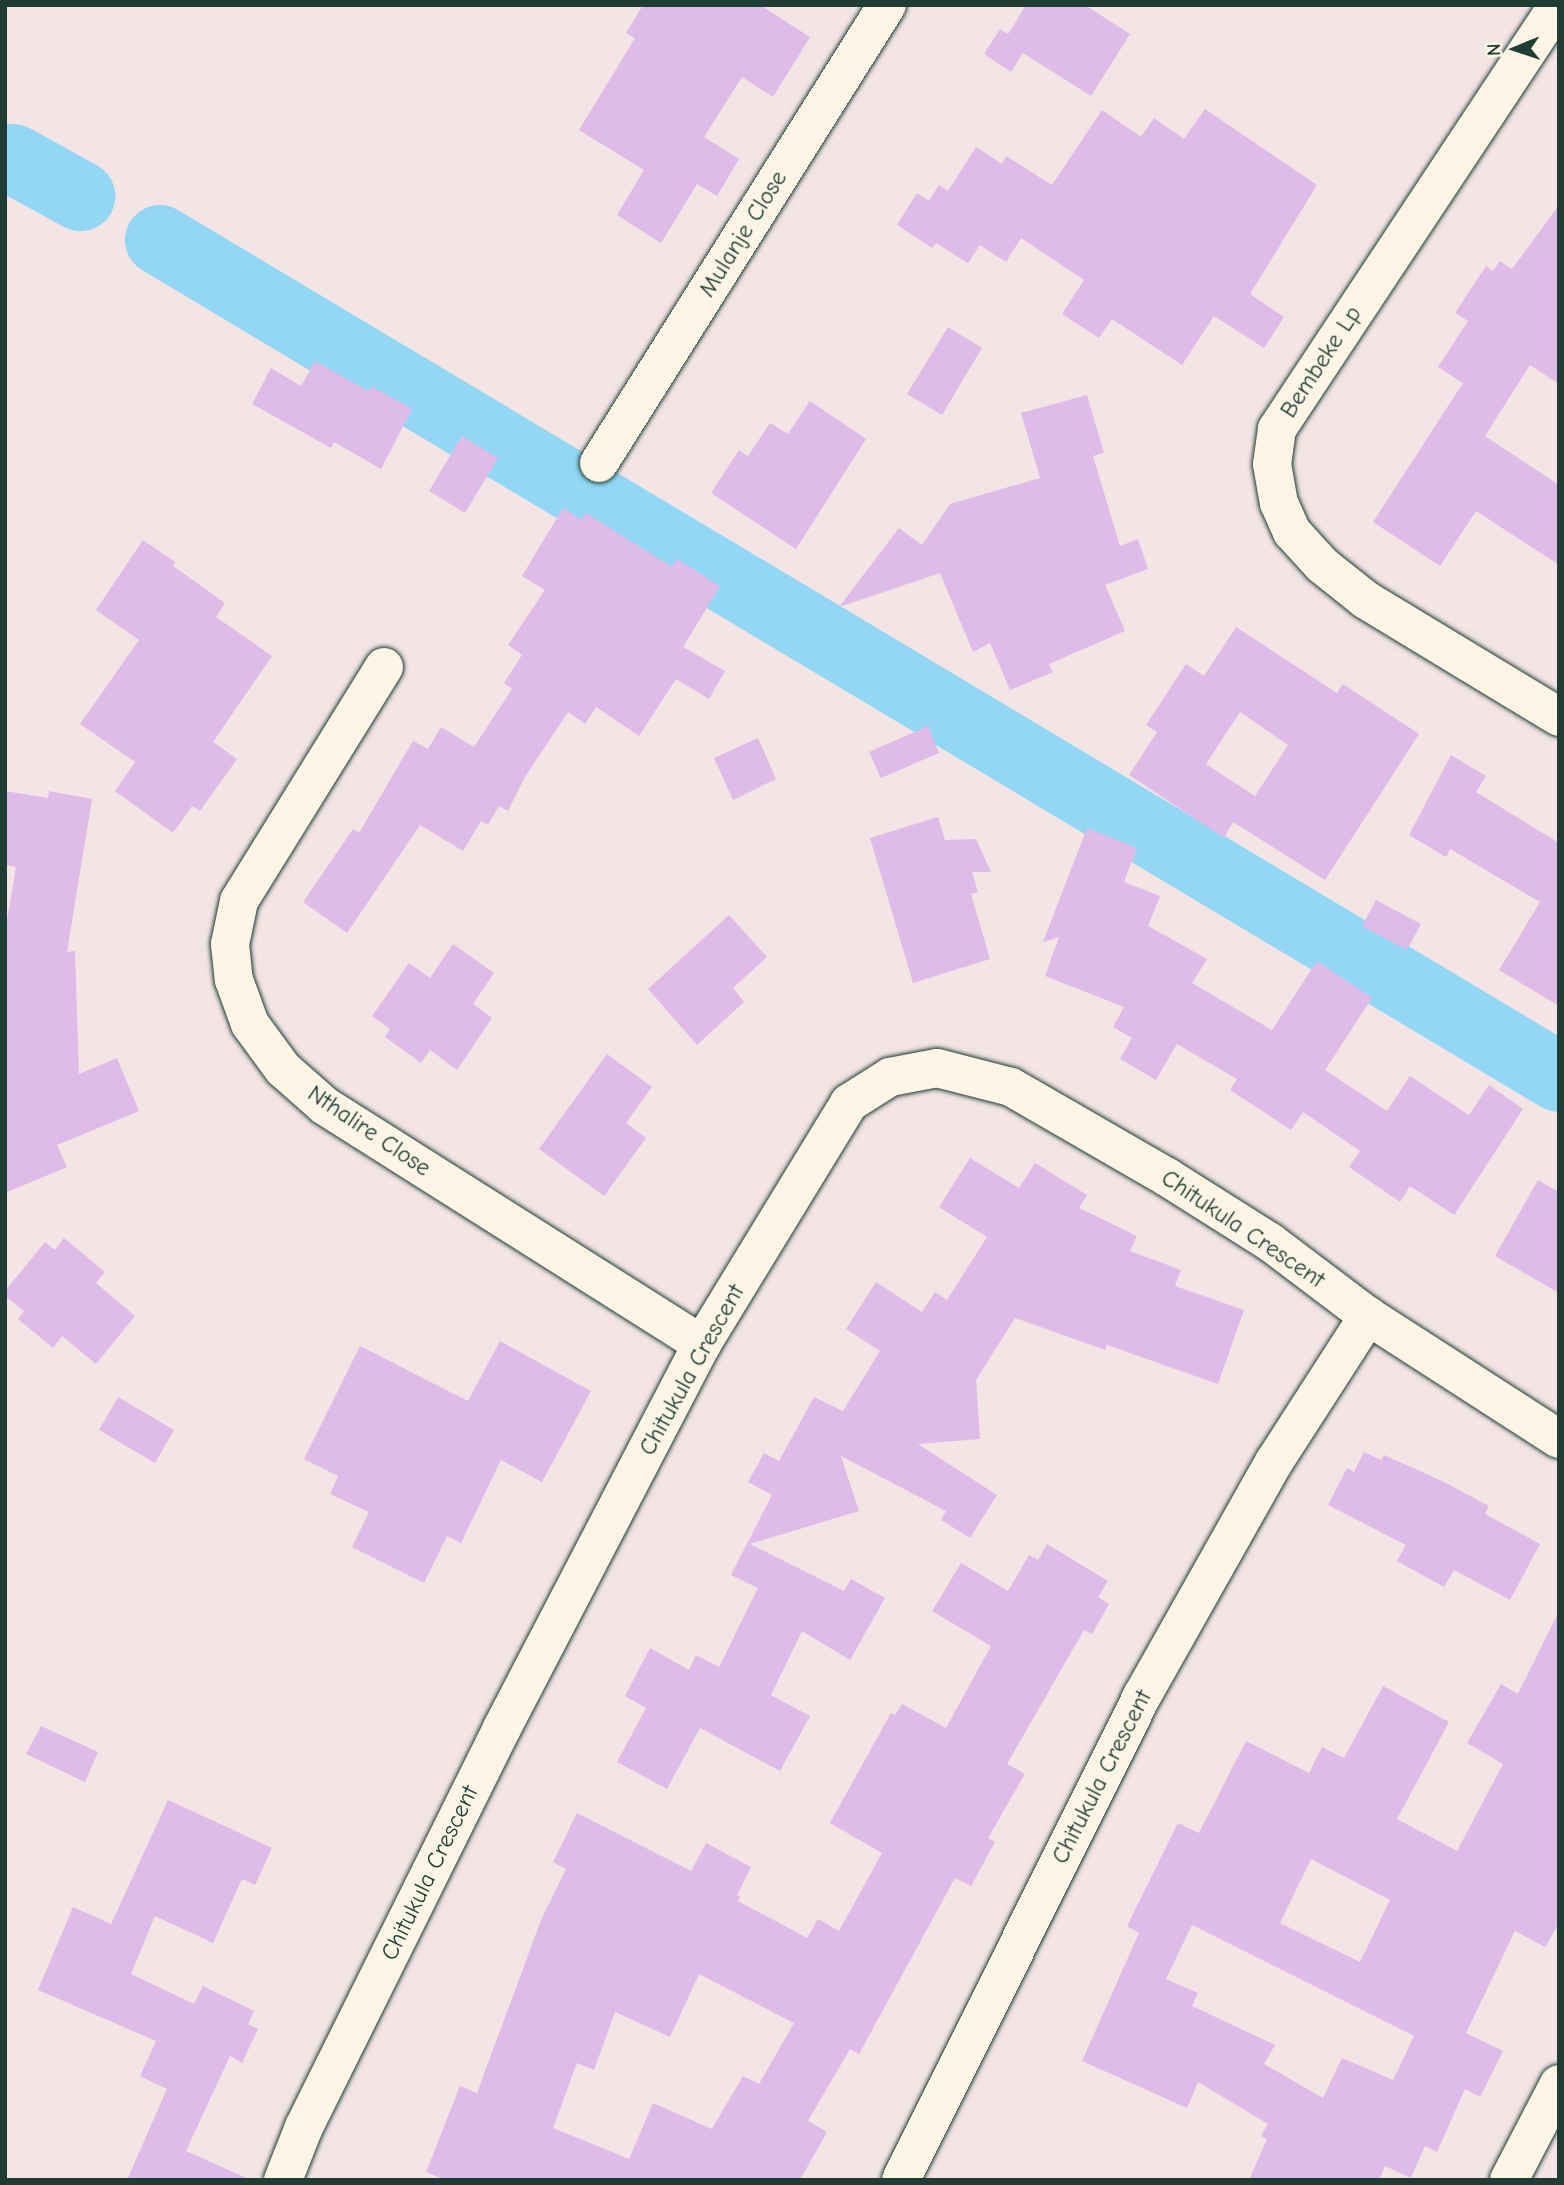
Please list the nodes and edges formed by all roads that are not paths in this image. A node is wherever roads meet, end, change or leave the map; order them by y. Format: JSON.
{"nodes":[{"id":1,"x":887,"y":5,"type":"edge"},
{"id":2,"x":1558,"y":5,"type":"edge"},
{"id":3,"x":599,"y":463,"type":"dead end"},
{"id":4,"x":384,"y":667,"type":"dead end"},
{"id":5,"x":1559,"y":716,"type":"edge"},
{"id":6,"x":1368,"y":1316,"type":"junction"},
{"id":7,"x":702,"y":1345,"type":"junction"},
{"id":8,"x":1559,"y":1439,"type":"edge"},
{"id":9,"x":1559,"y":2084,"type":"edge"},
{"id":10,"x":283,"y":2180,"type":"edge"},
{"id":11,"x":901,"y":2180,"type":"edge"},
{"id":12,"x":1509,"y":2180,"type":"edge"}],
"edges":[{"from":1,"to":3,"type":"street","name":"Mulanje Close"},
{"from":2,"to":5,"type":"street","name":"Bembeke Lp"},
{"from":4,"to":7,"type":"street","name":"Nthalire Close"},
{"from":6,"to":7,"type":"street","name":"Chitukula Crescent"},
{"from":6,"to":8,"type":"street","name":"Chitukula Crescent"},
{"from":6,"to":11,"type":"street","name":"Chitukula Crescent"},
{"from":7,"to":10,"type":"street","name":"Chitukula Crescent"},
{"from":9,"to":12,"type":"street"}]}
